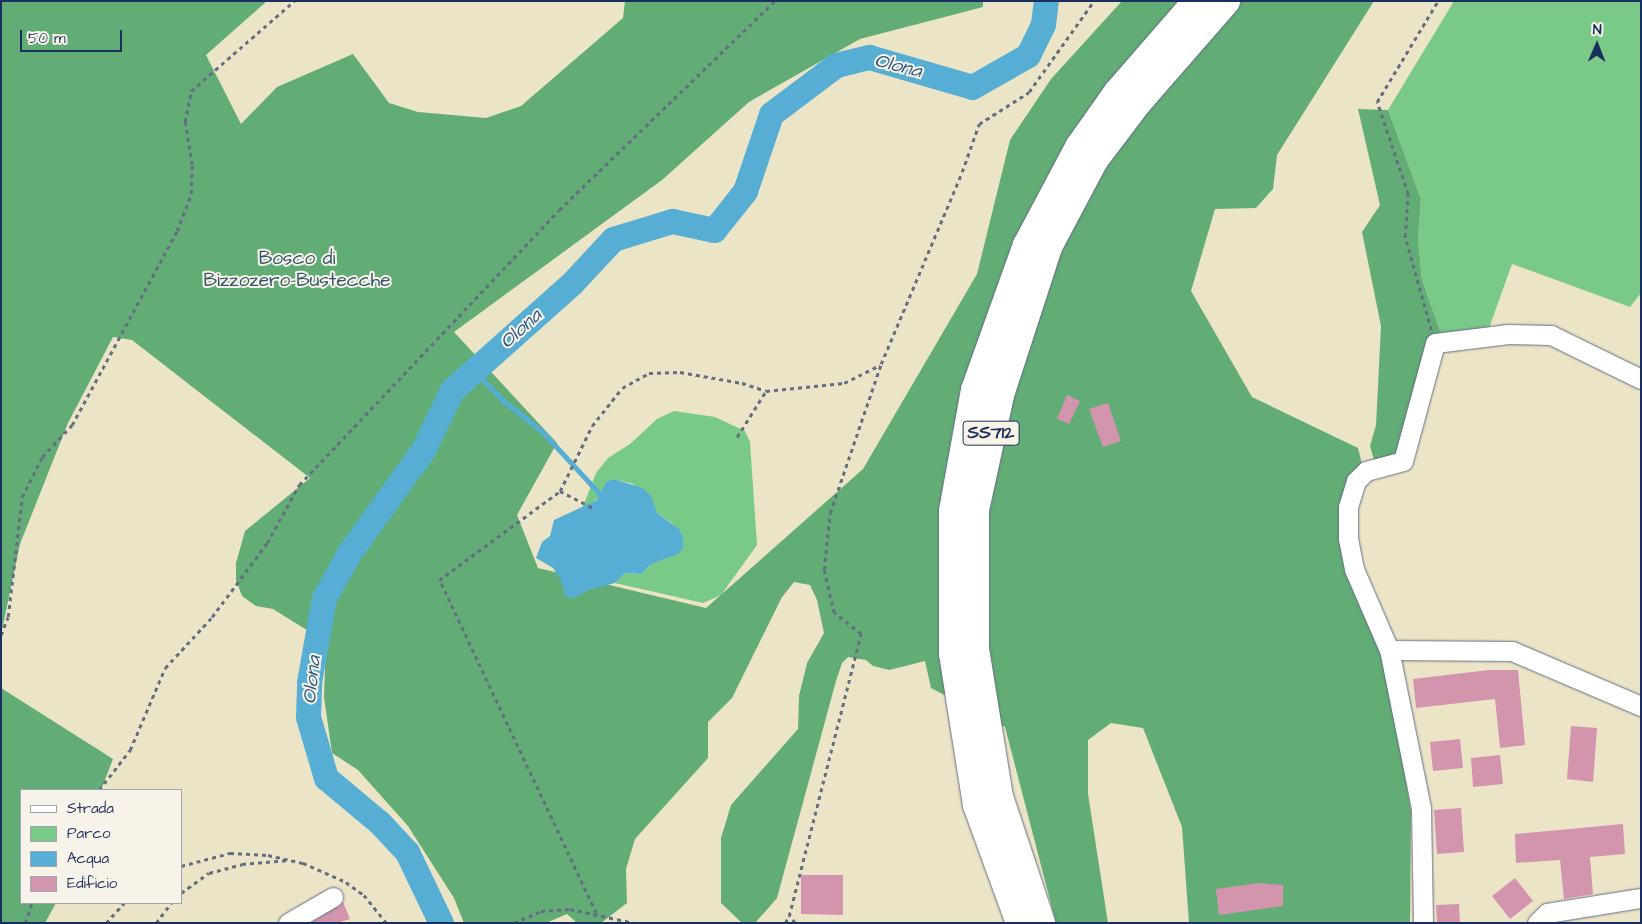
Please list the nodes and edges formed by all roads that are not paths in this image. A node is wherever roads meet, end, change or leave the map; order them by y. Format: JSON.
{"nodes":[{"id":1,"x":1197,"y":1,"type":"edge"},
{"id":2,"x":1226,"y":1,"type":"edge"},
{"id":3,"x":1641,"y":379,"type":"edge"},
{"id":4,"x":1389,"y":650,"type":"junction"},
{"id":5,"x":1641,"y":706,"type":"edge"},
{"id":6,"x":333,"y":897,"type":"dead end"},
{"id":7,"x":1641,"y":898,"type":"edge"},
{"id":8,"x":288,"y":923,"type":"edge"},
{"id":9,"x":1020,"y":923,"type":"edge"},
{"id":10,"x":1041,"y":923,"type":"edge"},
{"id":11,"x":1423,"y":923,"type":"edge"},
{"id":12,"x":1537,"y":923,"type":"edge"}],
"edges":[{"from":1,"to":9,"type":"highway","number":"SS712"},
{"from":2,"to":10,"type":"highway","number":"SS712"},
{"from":3,"to":4,"type":"street"},
{"from":4,"to":5,"type":"street"},
{"from":4,"to":11,"type":"street"},
{"from":6,"to":8,"type":"street"},
{"from":7,"to":12,"type":"street"}]}
